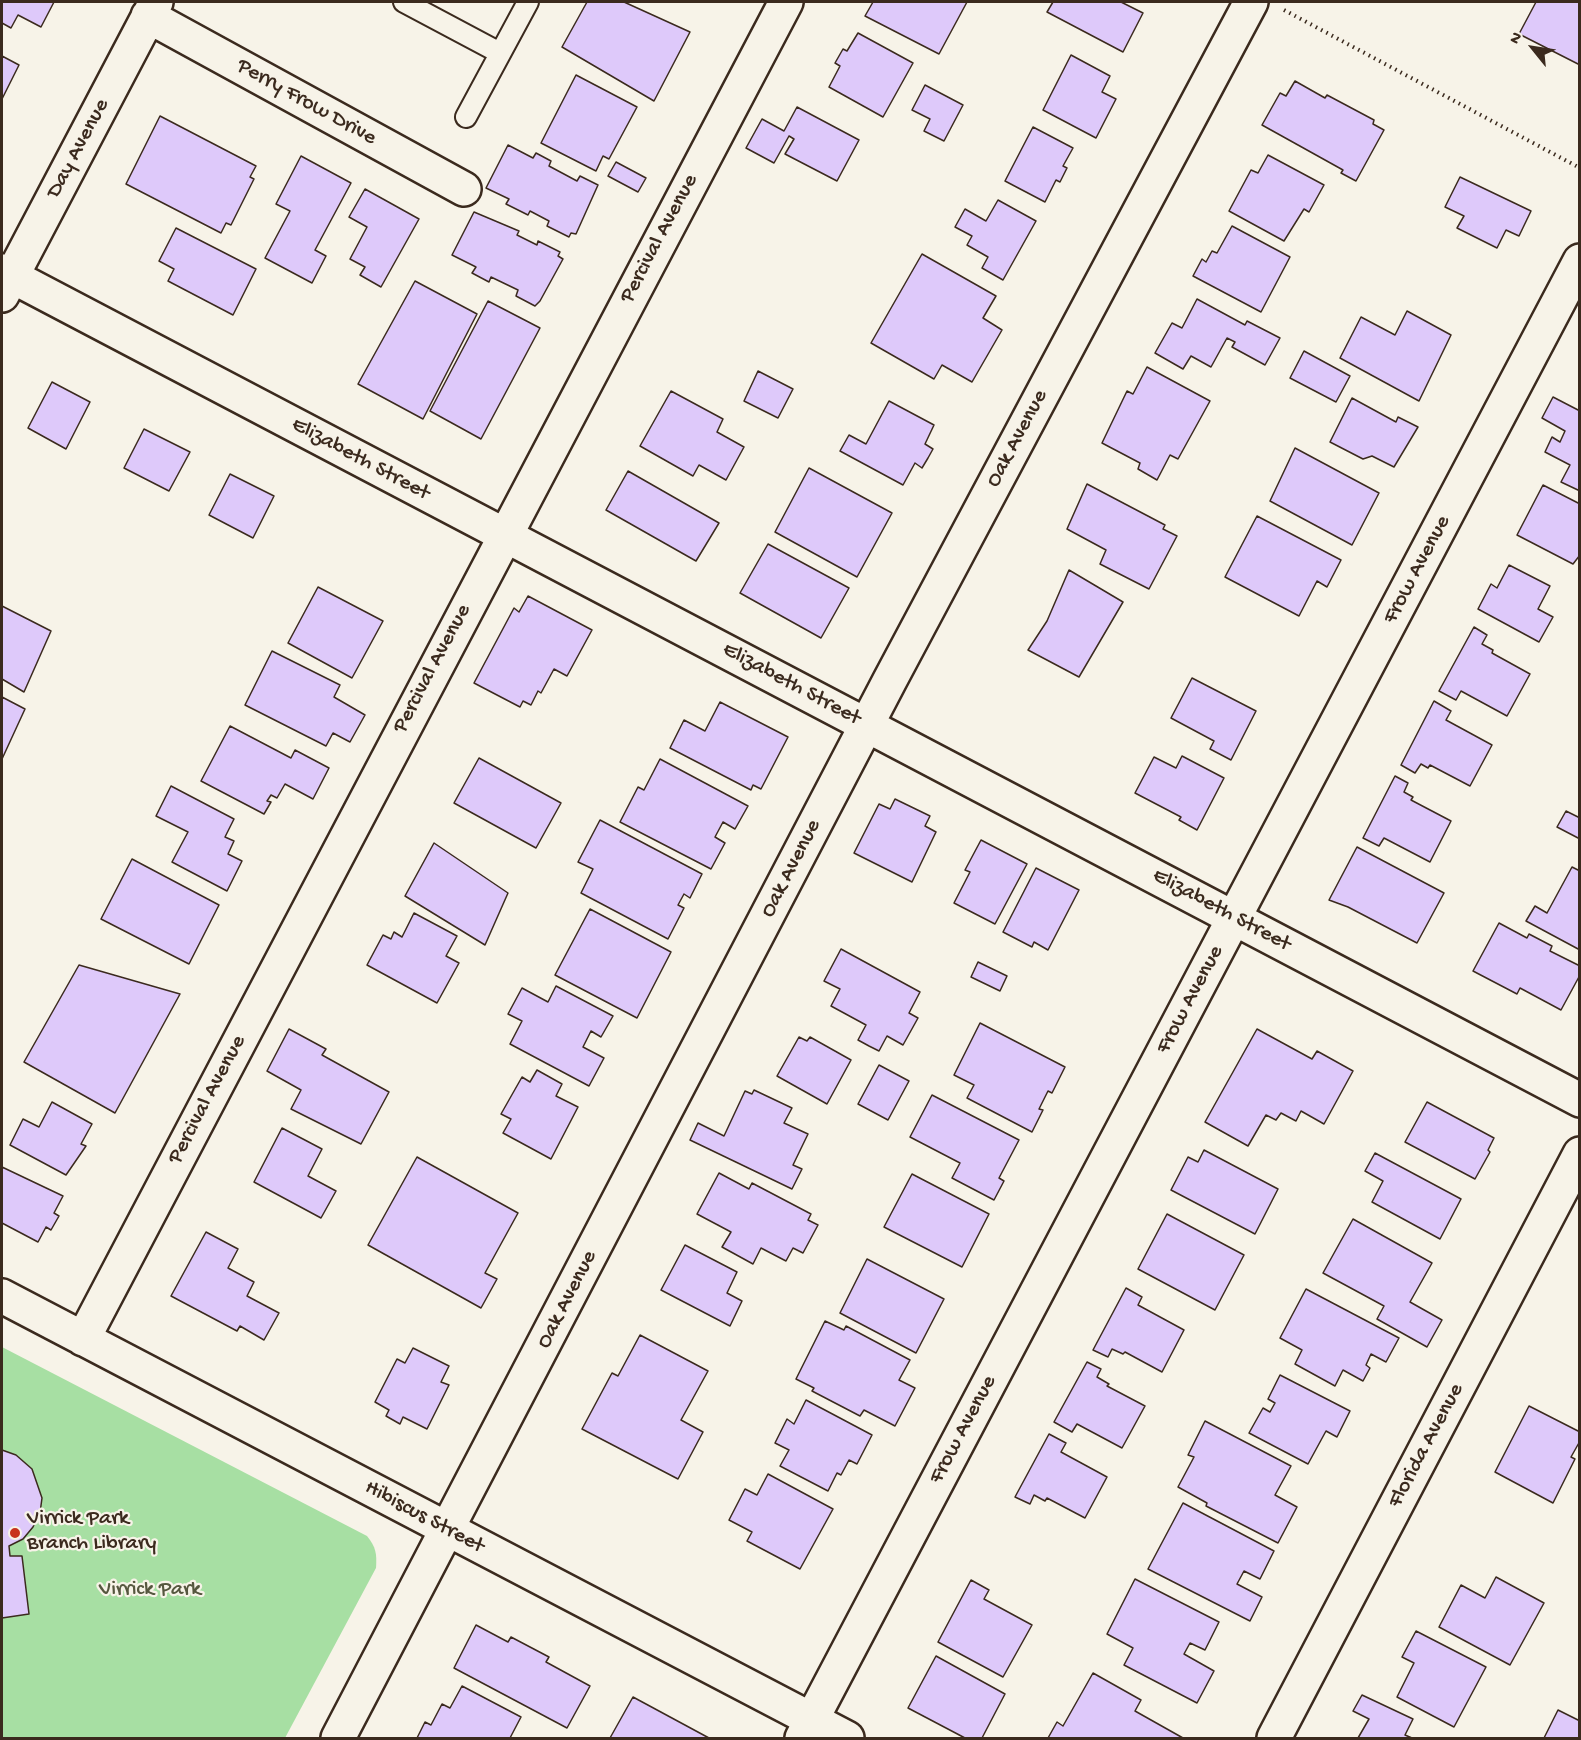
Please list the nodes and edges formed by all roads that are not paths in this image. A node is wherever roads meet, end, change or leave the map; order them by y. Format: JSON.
{"nodes":[{"id":1,"x":404,"y":2,"type":"edge"},
{"id":2,"x":528,"y":2,"type":"edge"},
{"id":3,"x":786,"y":2,"type":"edge"},
{"id":4,"x":1264,"y":4,"type":"edge"},
{"id":5,"x":152,"y":9,"type":"edge"},
{"id":6,"x":500,"y":53,"type":"junction"},
{"id":7,"x":466,"y":117,"type":"dead end"},
{"id":8,"x":464,"y":189,"type":"dead end"},
{"id":9,"x":1580,"y":261,"type":"edge"},
{"id":10,"x":5,"y":281,"type":"edge"},
{"id":11,"x":503,"y":536,"type":"junction"},
{"id":12,"x":867,"y":725,"type":"junction"},
{"id":13,"x":1235,"y":918,"type":"junction"},
{"id":14,"x":1580,"y":1100,"type":"edge"},
{"id":15,"x":1580,"y":1154,"type":"edge"},
{"id":16,"x":2,"y":1296,"type":"edge"},
{"id":17,"x":83,"y":1339,"type":"junction"},
{"id":18,"x":448,"y":1530,"type":"junction"},
{"id":19,"x":807,"y":1729,"type":"edge"},
{"id":20,"x":338,"y":1738,"type":"edge"},
{"id":21,"x":847,"y":1738,"type":"edge"},
{"id":22,"x":1275,"y":1738,"type":"edge"}],
"edges":[{"from":1,"to":6,"type":"lane"},
{"from":2,"to":6,"type":"lane"},
{"from":3,"to":11,"type":"street","name":"Percival Avenue"},
{"from":4,"to":12,"type":"street","name":"Oak Avenue"},
{"from":5,"to":8,"type":"street","name":"Perry Frow Drive"},
{"from":5,"to":10,"type":"street","name":"Day Avenue"},
{"from":6,"to":7,"type":"lane"},
{"from":9,"to":13,"type":"street","name":"Frow Avenue"},
{"from":10,"to":11,"type":"street","name":"Elizabeth Street"},
{"from":11,"to":12,"type":"street","name":"Elizabeth Street"},
{"from":11,"to":17,"type":"street","name":"Percival Avenue"},
{"from":12,"to":13,"type":"street","name":"Elizabeth Street"},
{"from":12,"to":18,"type":"street","name":"Oak Avenue"},
{"from":13,"to":14,"type":"street","name":"Elizabeth Street"},
{"from":13,"to":19,"type":"street","name":"Frow Avenue"},
{"from":15,"to":22,"type":"street","name":"Florida Avenue"},
{"from":16,"to":17,"type":"street","name":"Hibiscus Street"},
{"from":17,"to":18,"type":"street","name":"Hibiscus Street"},
{"from":18,"to":19,"type":"street","name":"Hibiscus Street"},
{"from":18,"to":20,"type":"street","name":"Oak Avenue"},
{"from":19,"to":21,"type":"street","name":"Hibiscus Street"}]}
